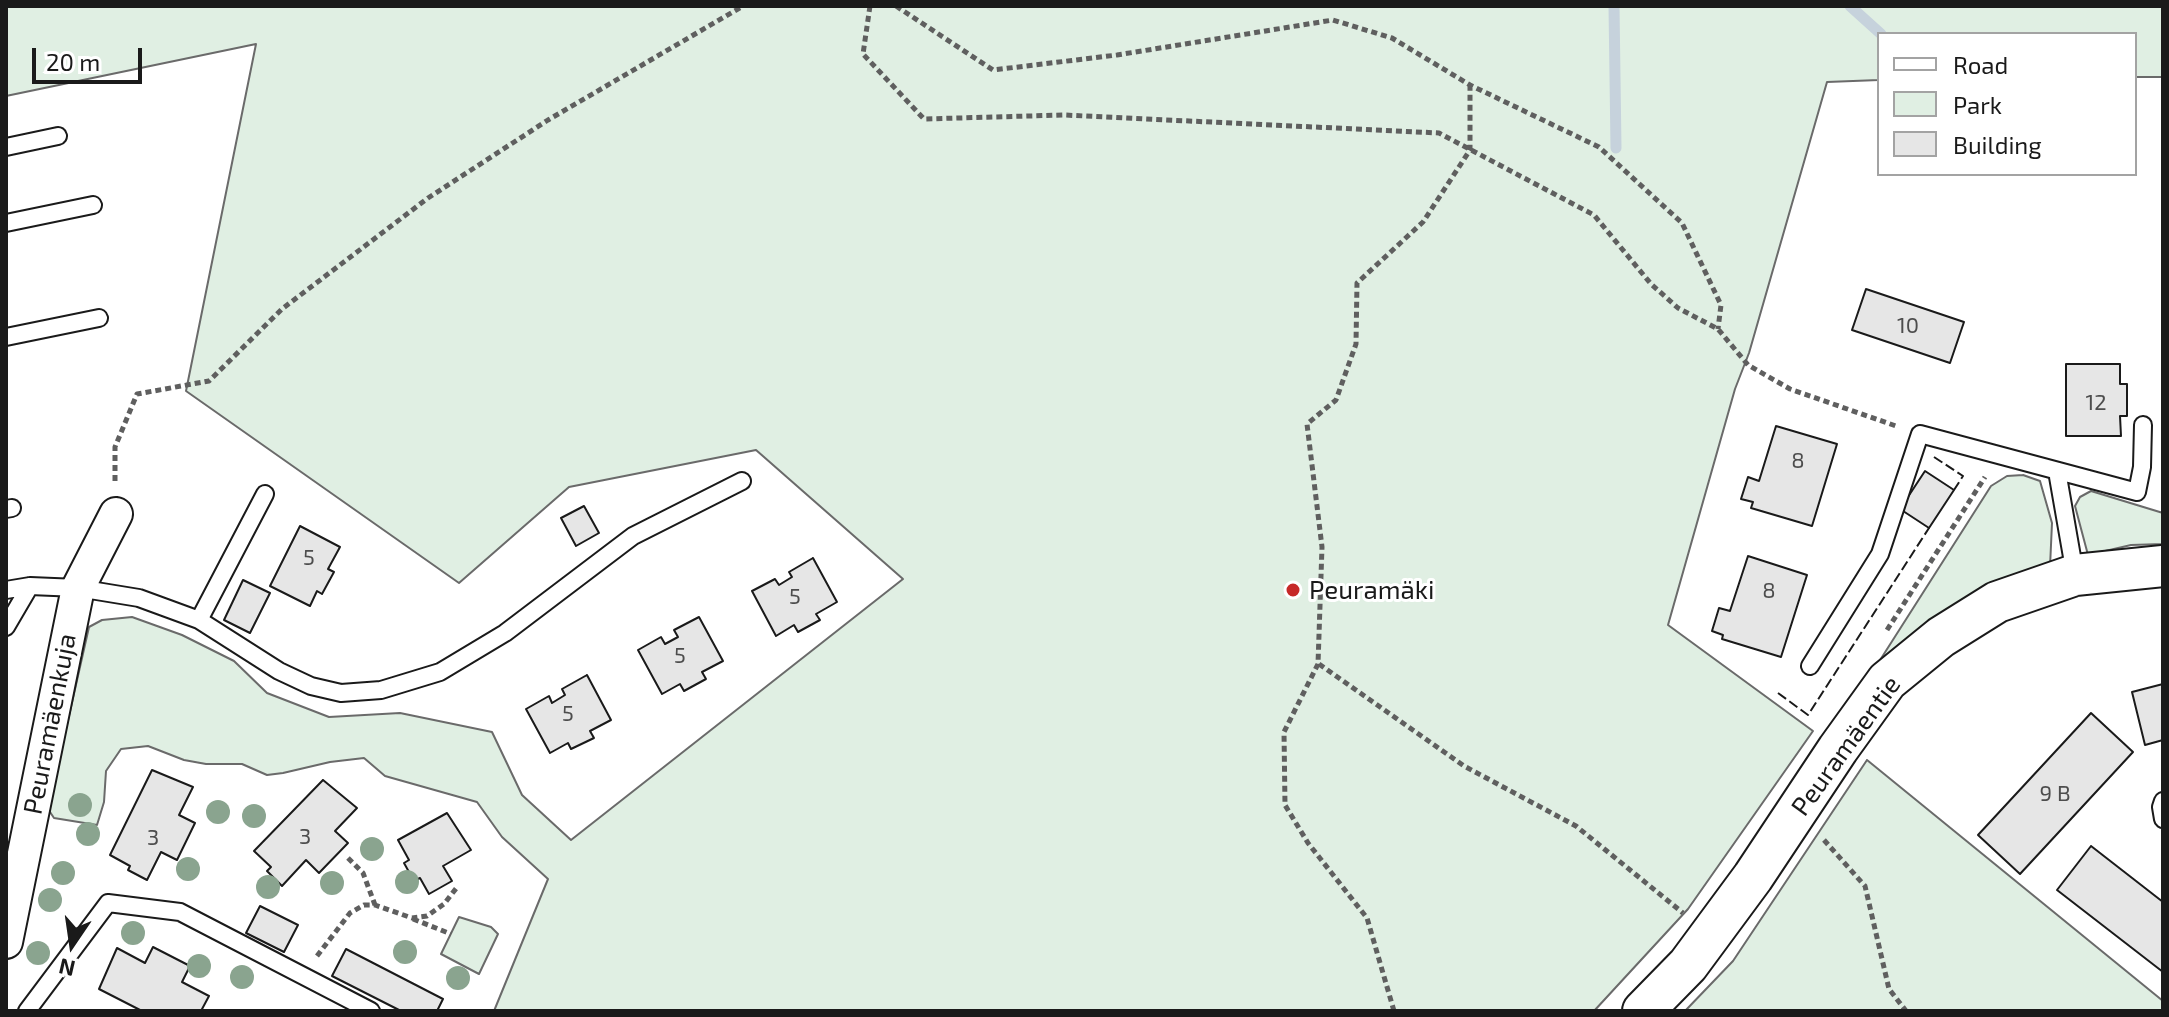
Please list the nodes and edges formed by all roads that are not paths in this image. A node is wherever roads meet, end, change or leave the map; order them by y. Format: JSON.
{"nodes":[{"id":1,"x":58,"y":136,"type":"dead end"},
{"id":2,"x":6,"y":147,"type":"edge"},
{"id":3,"x":93,"y":205,"type":"dead end"},
{"id":4,"x":6,"y":223,"type":"edge"},
{"id":5,"x":99,"y":318,"type":"dead end"},
{"id":6,"x":6,"y":337,"type":"edge"},
{"id":7,"x":2143,"y":425,"type":"dead end"},
{"id":8,"x":2057,"y":471,"type":"junction"},
{"id":9,"x":742,"y":481,"type":"dead end"},
{"id":10,"x":265,"y":494,"type":"dead end"},
{"id":11,"x":116,"y":514,"type":"road end"},
{"id":12,"x":2163,"y":566,"type":"edge"},
{"id":13,"x":2075,"y":575,"type":"junction"},
{"id":14,"x":30,"y":586,"type":"junction"},
{"id":15,"x":78,"y":588,"type":"junction"},
{"id":16,"x":6,"y":590,"type":"edge"},
{"id":17,"x":199,"y":620,"type":"junction"},
{"id":18,"x":6,"y":627,"type":"edge"},
{"id":19,"x":1810,"y":666,"type":"dead end"},
{"id":20,"x":2163,"y":801,"type":"edge"},
{"id":21,"x":2163,"y":819,"type":"edge"},
{"id":22,"x":6,"y":942,"type":"edge"},
{"id":23,"x":27,"y":1011,"type":"edge"},
{"id":24,"x":371,"y":1011,"type":"edge"},
{"id":25,"x":1643,"y":1011,"type":"edge"}],
"edges":[{"from":1,"to":2,"type":"lane"},
{"from":3,"to":4,"type":"lane"},
{"from":5,"to":6,"type":"lane"},
{"from":7,"to":8,"type":"lane"},
{"from":8,"to":13,"type":"lane"},
{"from":8,"to":19,"type":"lane"},
{"from":9,"to":17,"type":"lane"},
{"from":10,"to":17,"type":"lane"},
{"from":11,"to":15,"type":"street","name":"Peuramäenkuja"},
{"from":12,"to":13,"type":"street","name":"Peuramäentie"},
{"from":13,"to":25,"type":"street","name":"Peuramäentie"},
{"from":14,"to":15,"type":"lane"},
{"from":14,"to":16,"type":"lane"},
{"from":14,"to":18,"type":"lane"},
{"from":15,"to":17,"type":"lane"},
{"from":15,"to":22,"type":"street","name":"Peuramäenkuja"},
{"from":20,"to":21,"type":"lane"},
{"from":23,"to":24,"type":"lane"}]}
